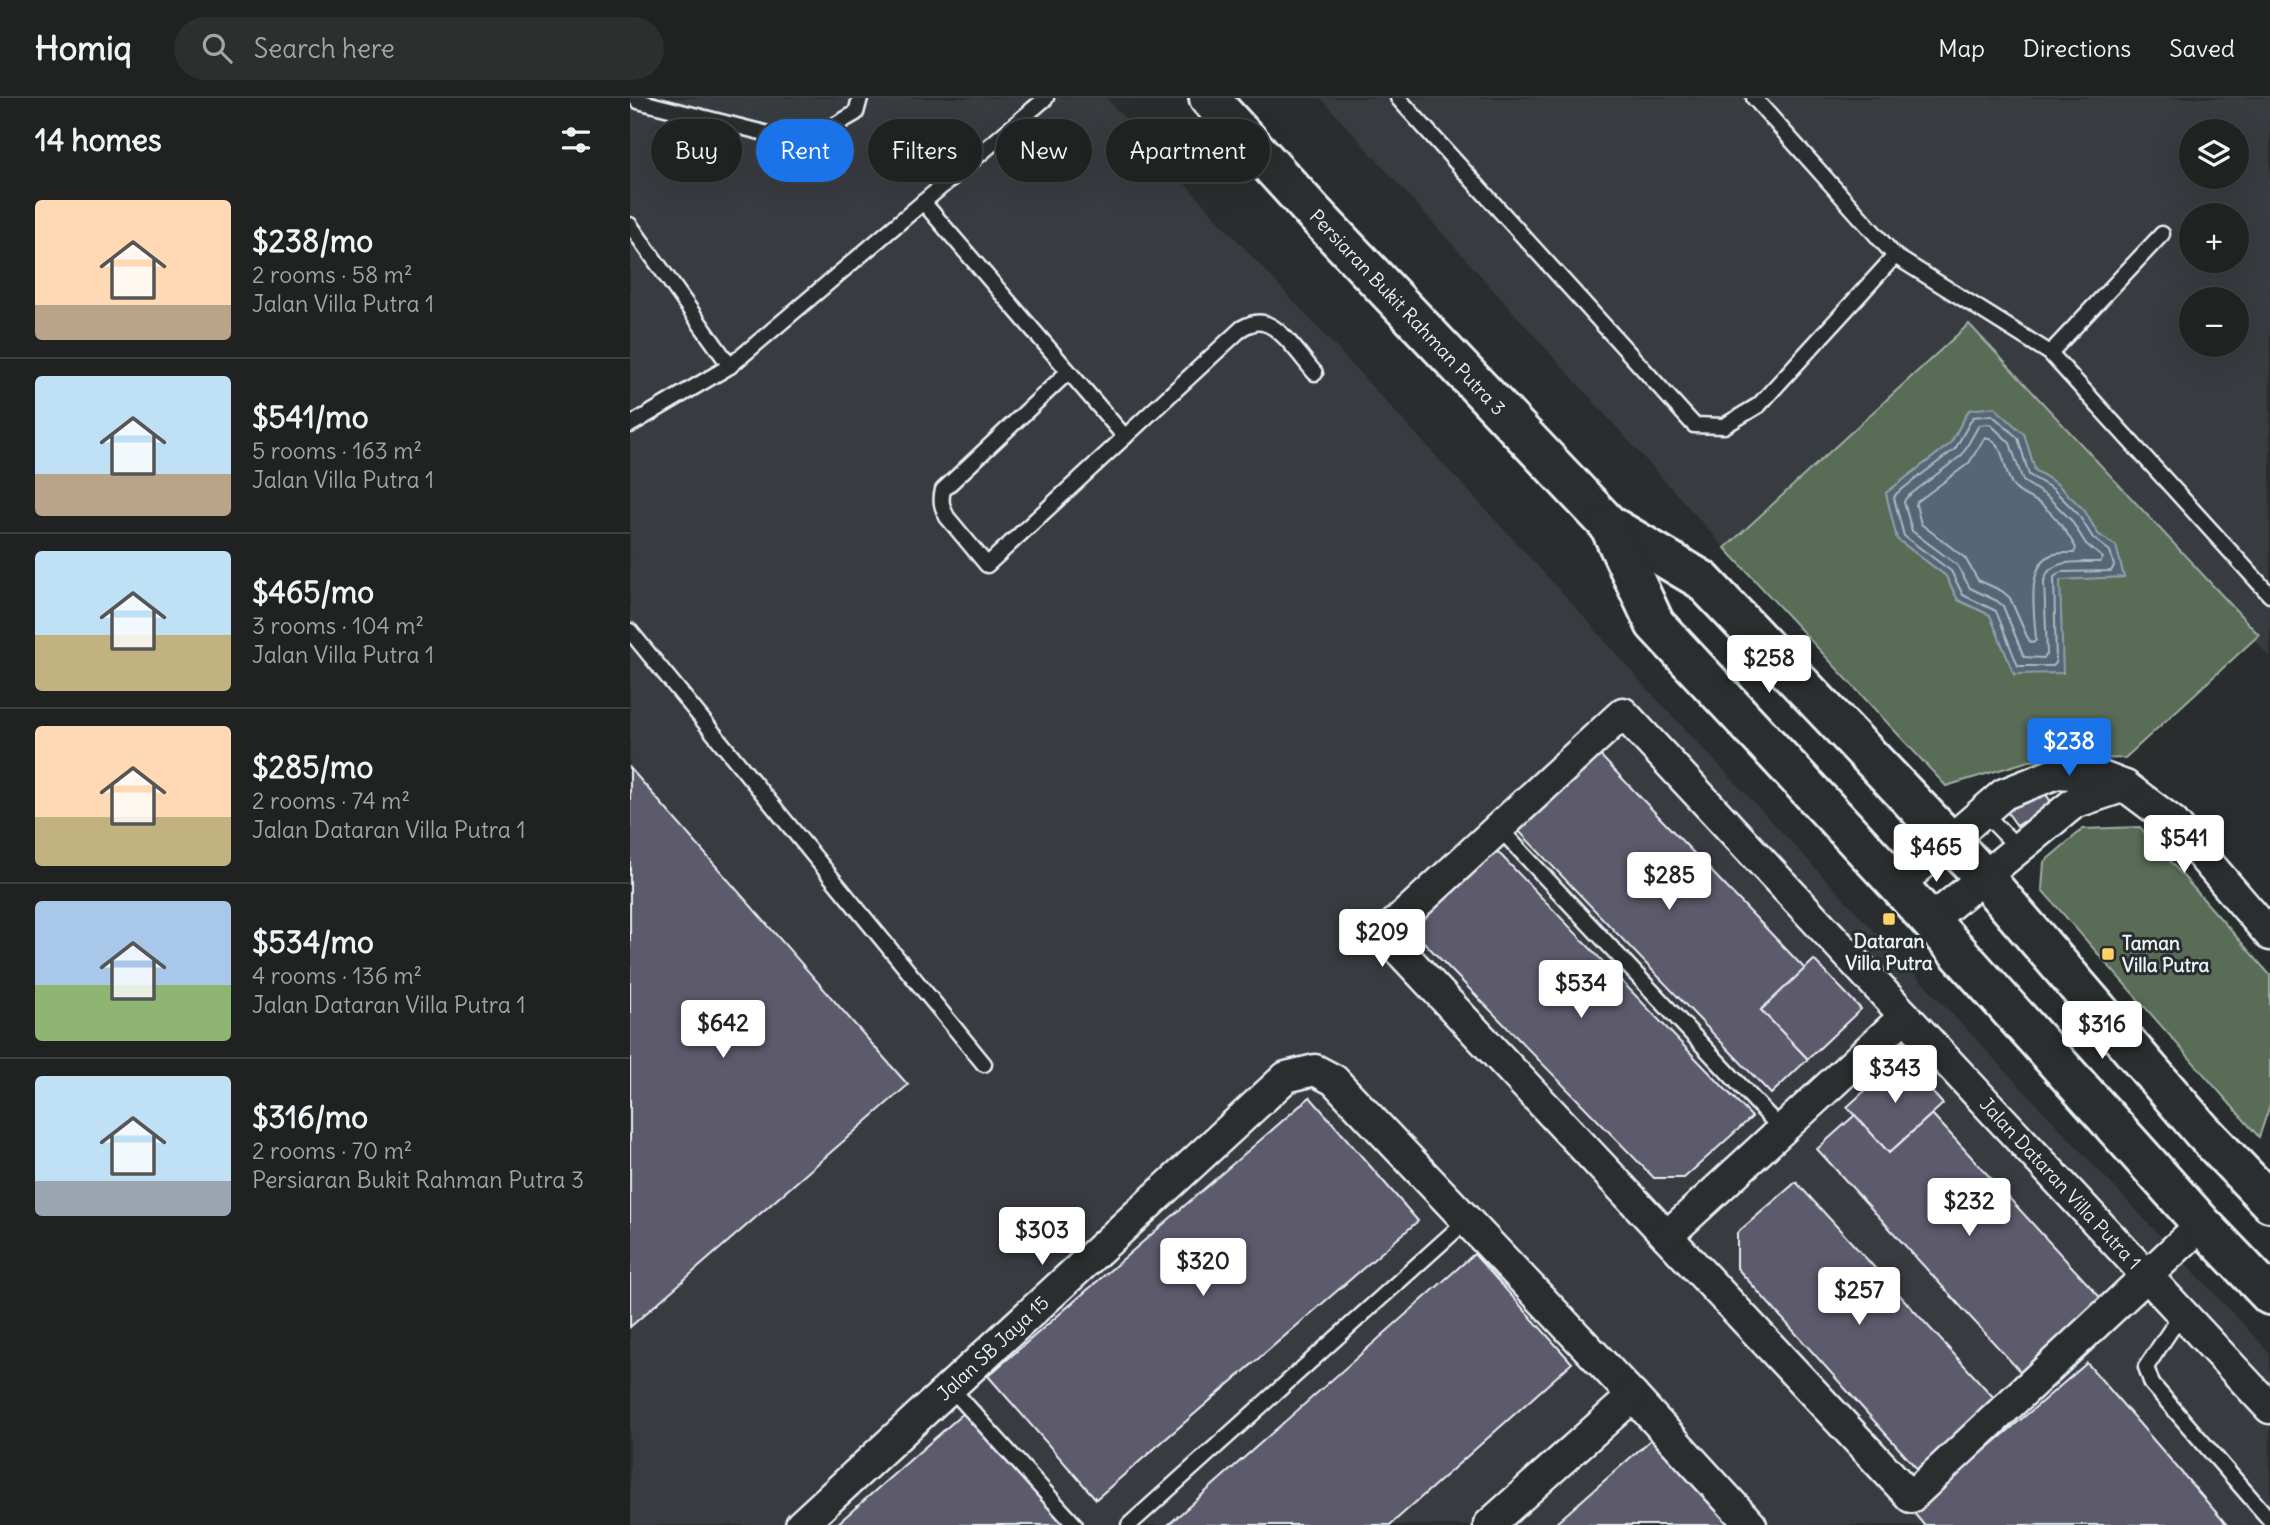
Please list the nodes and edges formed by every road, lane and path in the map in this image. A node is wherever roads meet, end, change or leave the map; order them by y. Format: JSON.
{"nodes":[{"id":1,"x":636,"y":98,"type":"edge"},
{"id":2,"x":860,"y":98,"type":"edge"},
{"id":3,"x":1046,"y":98,"type":"edge"},
{"id":4,"x":1209,"y":98,"type":"edge"},
{"id":5,"x":1398,"y":98,"type":"edge"},
{"id":6,"x":1754,"y":98,"type":"edge"},
{"id":7,"x":923,"y":202,"type":"junction"},
{"id":8,"x":630,"y":225,"type":"edge"},
{"id":9,"x":2162,"y":234,"type":"dead end"},
{"id":10,"x":1895,"y":256,"type":"junction"},
{"id":11,"x":2050,"y":353,"type":"junction"},
{"id":12,"x":730,"y":366,"type":"junction"},
{"id":13,"x":1068,"y":372,"type":"junction"},
{"id":14,"x":1315,"y":373,"type":"dead end"},
{"id":15,"x":630,"y":425,"type":"edge"},
{"id":16,"x":1125,"y":438,"type":"junction"},
{"id":17,"x":1609,"y":525,"type":"junction"},
{"id":18,"x":2270,"y":595,"type":"edge"},
{"id":19,"x":630,"y":631,"type":"edge"},
{"id":20,"x":2125,"y":786,"type":"junction"},
{"id":21,"x":1983,"y":813,"type":"junction"},
{"id":22,"x":1499,"y":828,"type":"junction"},
{"id":23,"x":1949,"y":840,"type":"junction"},
{"id":24,"x":2018,"y":848,"type":"junction"},
{"id":25,"x":1983,"y":876,"type":"junction"},
{"id":26,"x":1898,"y":886,"type":"junction"},
{"id":27,"x":1930,"y":921,"type":"junction"},
{"id":28,"x":2270,"y":934,"type":"edge"},
{"id":29,"x":1905,"y":1016,"type":"junction"},
{"id":30,"x":984,"y":1064,"type":"dead end"},
{"id":31,"x":1782,"y":1130,"type":"junction"},
{"id":32,"x":2270,"y":1202,"type":"edge"},
{"id":33,"x":1467,"y":1220,"type":"junction"},
{"id":34,"x":2202,"y":1224,"type":"junction"},
{"id":35,"x":1667,"y":1236,"type":"junction"},
{"id":36,"x":2147,"y":1275,"type":"junction"},
{"id":37,"x":2270,"y":1295,"type":"edge"},
{"id":38,"x":2182,"y":1314,"type":"junction"},
{"id":39,"x":950,"y":1387,"type":"junction"},
{"id":40,"x":1633,"y":1396,"type":"junction"},
{"id":41,"x":2270,"y":1408,"type":"edge"},
{"id":42,"x":2270,"y":1520,"type":"edge"},
{"id":43,"x":801,"y":1525,"type":"edge"},
{"id":44,"x":1075,"y":1525,"type":"edge"},
{"id":45,"x":1129,"y":1525,"type":"edge"},
{"id":46,"x":1489,"y":1525,"type":"edge"},
{"id":47,"x":1751,"y":1525,"type":"edge"}],
"edges":[{"from":1,"to":2,"type":"lane"},
{"from":3,"to":7,"type":"lane"},
{"from":4,"to":17,"type":"main road","name":"Persiaran Bukit Rahman Putra 3"},
{"from":5,"to":10,"type":"lane"},
{"from":6,"to":10,"type":"lane"},
{"from":7,"to":12,"type":"lane"},
{"from":7,"to":13,"type":"lane"},
{"from":8,"to":12,"type":"lane"},
{"from":9,"to":11,"type":"lane"},
{"from":10,"to":11,"type":"lane"},
{"from":11,"to":18,"type":"lane"},
{"from":12,"to":15,"type":"lane"},
{"from":13,"to":16,"type":"lane"},
{"from":13,"to":16,"type":"lane"},
{"from":14,"to":16,"type":"lane"},
{"from":17,"to":23,"type":"main road","name":"Persiaran Bukit Rahman Putra 3"},
{"from":17,"to":26,"type":"main road","name":"Persiaran Bukit Rahman Putra 3"},
{"from":19,"to":30,"type":"lane"},
{"from":20,"to":21,"type":"street"},
{"from":20,"to":24,"type":"street"},
{"from":20,"to":28,"type":"street"},
{"from":21,"to":23,"type":"street"},
{"from":21,"to":24,"type":"lane"},
{"from":22,"to":29,"type":"street","name":"Jalan Dataran Villa Putra 1"},
{"from":22,"to":31,"type":"lane"},
{"from":22,"to":35,"type":"street"},
{"from":23,"to":25,"type":"main road","name":"Persiaran Bukit Rahman Putra 3"},
{"from":23,"to":26,"type":"street"},
{"from":24,"to":25,"type":"street"},
{"from":25,"to":27,"type":"street"},
{"from":25,"to":32,"type":"main road","name":"Persiaran Bukit Rahman Putra 3"},
{"from":26,"to":27,"type":"main road","name":"Persiaran Bukit Rahman Putra 3"},
{"from":27,"to":34,"type":"main road","name":"Persiaran Bukit Rahman Putra 3"},
{"from":29,"to":31,"type":"street"},
{"from":29,"to":36,"type":"street","name":"Jalan Dataran Villa Putra 1"},
{"from":31,"to":35,"type":"street"},
{"from":33,"to":39,"type":"street","name":"Jalan SB Jaya 15"},
{"from":33,"to":40,"type":"street"},
{"from":33,"to":45,"type":"lane"},
{"from":34,"to":36,"type":"street"},
{"from":34,"to":37,"type":"main road","name":"Persiaran Bukit Rahman Putra 3"},
{"from":35,"to":36,"type":"street"},
{"from":36,"to":38,"type":"street","name":"Jalan Dataran Villa Putra 1"},
{"from":38,"to":41,"type":"street","name":"Jalan Dataran Villa Putra 1"},
{"from":38,"to":42,"type":"lane"},
{"from":39,"to":43,"type":"street","name":"Jalan SB Jaya 15"},
{"from":39,"to":44,"type":"lane"},
{"from":40,"to":46,"type":"street"},
{"from":40,"to":47,"type":"street"}]}
